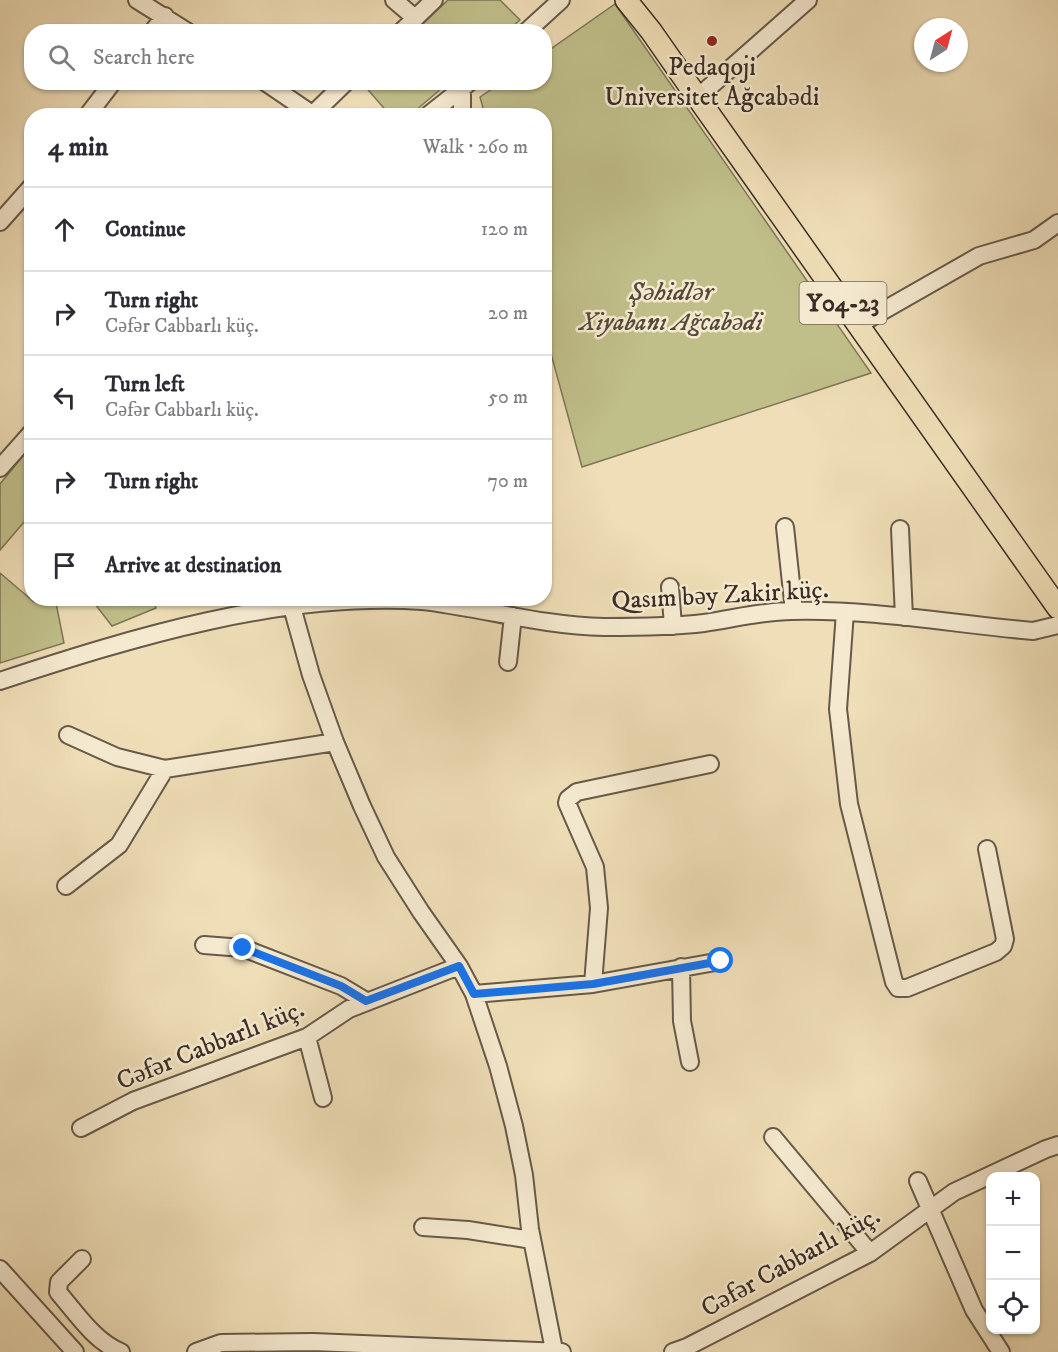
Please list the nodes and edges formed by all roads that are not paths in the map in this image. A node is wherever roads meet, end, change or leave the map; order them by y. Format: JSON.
{"nodes":[{"id":1,"x":137,"y":0,"type":"edge"},
{"id":2,"x":394,"y":0,"type":"edge"},
{"id":3,"x":434,"y":0,"type":"edge"},
{"id":4,"x":561,"y":0,"type":"edge"},
{"id":5,"x":626,"y":0,"type":"edge"},
{"id":6,"x":808,"y":0,"type":"edge"},
{"id":7,"x":165,"y":16,"type":"junction"},
{"id":8,"x":415,"y":18,"type":"junction"},
{"id":9,"x":158,"y":24,"type":"edge"},
{"id":10,"x":176,"y":24,"type":"edge"},
{"id":11,"x":409,"y":24,"type":"edge"},
{"id":12,"x":535,"y":24,"type":"edge"},
{"id":13,"x":107,"y":90,"type":"edge"},
{"id":14,"x":276,"y":90,"type":"edge"},
{"id":15,"x":338,"y":90,"type":"edge"},
{"id":16,"x":461,"y":90,"type":"edge"},
{"id":17,"x":465,"y":90,"type":"edge"},
{"id":18,"x":698,"y":97,"type":"junction"},
{"id":19,"x":93,"y":108,"type":"edge"},
{"id":20,"x":301,"y":108,"type":"edge"},
{"id":21,"x":318,"y":108,"type":"edge"},
{"id":22,"x":437,"y":108,"type":"edge"},
{"id":23,"x":463,"y":108,"type":"edge"},
{"id":24,"x":24,"y":195,"type":"edge"},
{"id":25,"x":0,"y":222,"type":"edge"},
{"id":26,"x":1058,"y":223,"type":"edge"},
{"id":27,"x":858,"y":325,"type":"junction"},
{"id":28,"x":24,"y":441,"type":"edge"},
{"id":29,"x":0,"y":468,"type":"edge"},
{"id":30,"x":785,"y":527,"type":"dead end"},
{"id":31,"x":900,"y":529,"type":"dead end"},
{"id":32,"x":670,"y":587,"type":"dead end"},
{"id":33,"x":1055,"y":599,"type":"edge"},
{"id":34,"x":301,"y":606,"type":"edge"},
{"id":35,"x":453,"y":606,"type":"edge"},
{"id":36,"x":292,"y":607,"type":"junction"},
{"id":37,"x":794,"y":610,"type":"junction"},
{"id":38,"x":845,"y":612,"type":"junction"},
{"id":39,"x":513,"y":616,"type":"junction"},
{"id":40,"x":904,"y":617,"type":"junction"},
{"id":41,"x":1058,"y":625,"type":"edge"},
{"id":42,"x":673,"y":626,"type":"junction"},
{"id":43,"x":508,"y":662,"type":"dead end"},
{"id":44,"x":0,"y":681,"type":"edge"},
{"id":45,"x":68,"y":735,"type":"dead end"},
{"id":46,"x":335,"y":742,"type":"junction"},
{"id":47,"x":710,"y":764,"type":"dead end"},
{"id":48,"x":165,"y":769,"type":"junction"},
{"id":49,"x":987,"y":849,"type":"dead end"},
{"id":50,"x":66,"y":886,"type":"dead end"},
{"id":51,"x":204,"y":945,"type":"dead end"},
{"id":52,"x":721,"y":961,"type":"dead end"},
{"id":53,"x":459,"y":966,"type":"junction"},
{"id":54,"x":681,"y":967,"type":"junction"},
{"id":55,"x":593,"y":984,"type":"junction"},
{"id":56,"x":474,"y":994,"type":"junction"},
{"id":57,"x":366,"y":1001,"type":"junction"},
{"id":58,"x":307,"y":1037,"type":"junction"},
{"id":59,"x":690,"y":1062,"type":"dead end"},
{"id":60,"x":323,"y":1098,"type":"dead end"},
{"id":61,"x":81,"y":1128,"type":"dead end"},
{"id":62,"x":773,"y":1137,"type":"dead end"},
{"id":63,"x":1058,"y":1145,"type":"edge"},
{"id":64,"x":918,"y":1181,"type":"dead end"},
{"id":65,"x":931,"y":1208,"type":"junction"},
{"id":66,"x":423,"y":1227,"type":"dead end"},
{"id":67,"x":532,"y":1240,"type":"junction"},
{"id":68,"x":870,"y":1252,"type":"junction"},
{"id":69,"x":82,"y":1259,"type":"dead end"},
{"id":70,"x":0,"y":1269,"type":"edge"},
{"id":71,"x":312,"y":1347,"type":"edge"},
{"id":72,"x":559,"y":1351,"type":"edge"},
{"id":73,"x":75,"y":1352,"type":"edge"},
{"id":74,"x":121,"y":1352,"type":"edge"},
{"id":75,"x":196,"y":1352,"type":"edge"},
{"id":76,"x":672,"y":1352,"type":"edge"},
{"id":77,"x":1001,"y":1352,"type":"edge"}],
"edges":[{"from":1,"to":7,"type":"street"},
{"from":2,"to":8,"type":"street"},
{"from":3,"to":8,"type":"street"},
{"from":4,"to":12,"type":"street"},
{"from":5,"to":18,"type":"main road","number":"Y04-23"},
{"from":6,"to":18,"type":"street"},
{"from":7,"to":9,"type":"street"},
{"from":7,"to":10,"type":"street"},
{"from":8,"to":11,"type":"street"},
{"from":13,"to":19,"type":"street"},
{"from":14,"to":20,"type":"street"},
{"from":15,"to":21,"type":"street"},
{"from":16,"to":22,"type":"street"},
{"from":17,"to":23,"type":"street"},
{"from":18,"to":27,"type":"main road","number":"Y04-23"},
{"from":24,"to":25,"type":"street"},
{"from":26,"to":27,"type":"street"},
{"from":27,"to":33,"type":"main road","number":"Y04-23"},
{"from":28,"to":29,"type":"street"},
{"from":30,"to":37,"type":"street"},
{"from":31,"to":40,"type":"street"},
{"from":32,"to":42,"type":"street"},
{"from":34,"to":36,"type":"street","name":"Qasım bəy Zakir küç."},
{"from":35,"to":39,"type":"street","name":"Qasım bəy Zakir küç."},
{"from":36,"to":44,"type":"street","name":"Qasım bəy Zakir küç."},
{"from":36,"to":46,"type":"street"},
{"from":37,"to":38,"type":"street","name":"Qasım bəy Zakir küç."},
{"from":37,"to":42,"type":"street","name":"Qasım bəy Zakir küç."},
{"from":38,"to":40,"type":"street","name":"Qasım bəy Zakir küç."},
{"from":38,"to":49,"type":"street"},
{"from":39,"to":42,"type":"street","name":"Qasım bəy Zakir küç."},
{"from":39,"to":43,"type":"street"},
{"from":40,"to":41,"type":"street","name":"Qasım bəy Zakir küç."},
{"from":45,"to":48,"type":"street"},
{"from":46,"to":48,"type":"street"},
{"from":46,"to":53,"type":"street"},
{"from":47,"to":55,"type":"street"},
{"from":48,"to":50,"type":"street"},
{"from":51,"to":57,"type":"street"},
{"from":52,"to":54,"type":"street"},
{"from":53,"to":56,"type":"street"},
{"from":53,"to":57,"type":"street","name":"Cəfər Cabbarlı küç."},
{"from":54,"to":55,"type":"street"},
{"from":54,"to":59,"type":"street"},
{"from":55,"to":56,"type":"street"},
{"from":56,"to":67,"type":"street"},
{"from":57,"to":58,"type":"street","name":"Cəfər Cabbarlı küç."},
{"from":58,"to":60,"type":"street"},
{"from":58,"to":61,"type":"street","name":"Cəfər Cabbarlı küç."},
{"from":62,"to":68,"type":"street"},
{"from":63,"to":65,"type":"street","name":"Cəfər Cabbarlı küç."},
{"from":64,"to":65,"type":"street"},
{"from":65,"to":68,"type":"street","name":"Cəfər Cabbarlı küç."},
{"from":65,"to":77,"type":"street"},
{"from":66,"to":67,"type":"street"},
{"from":67,"to":72,"type":"street"},
{"from":68,"to":76,"type":"street","name":"Cəfər Cabbarlı küç."},
{"from":69,"to":74,"type":"street"},
{"from":70,"to":73,"type":"street"},
{"from":71,"to":72,"type":"street"},
{"from":71,"to":75,"type":"street"}]}
